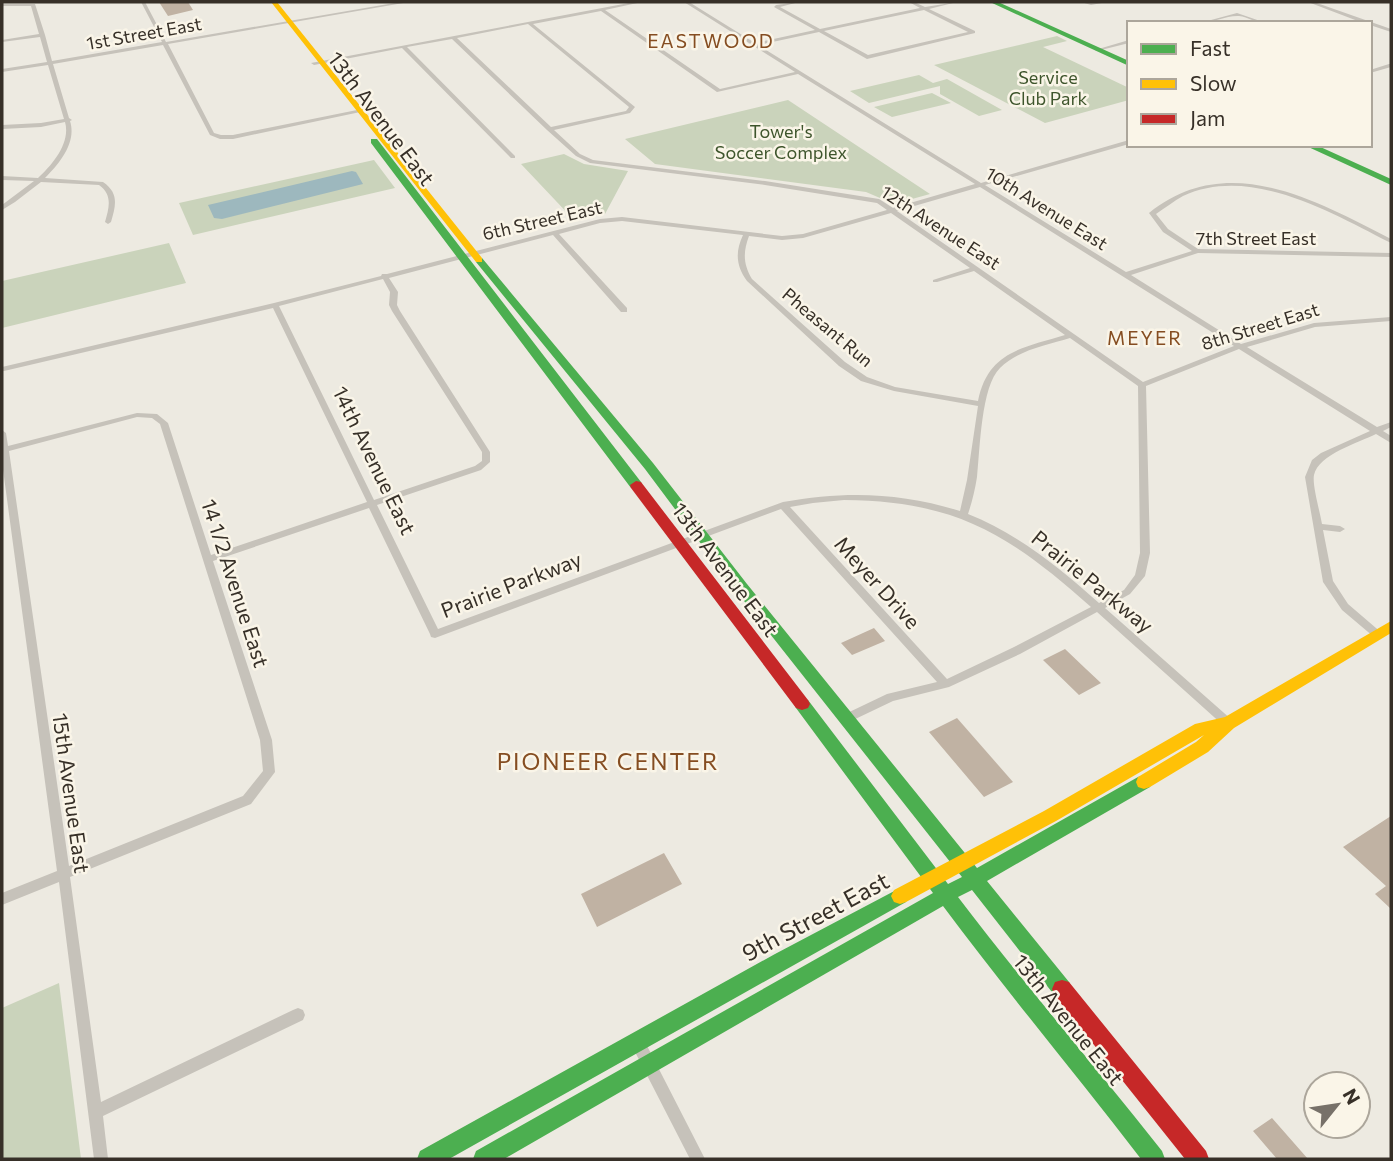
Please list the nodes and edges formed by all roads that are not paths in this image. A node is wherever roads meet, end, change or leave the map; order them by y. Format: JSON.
{"nodes":[{"id":1,"x":143,"y":2,"type":"edge"},
{"id":2,"x":266,"y":2,"type":"edge"},
{"id":3,"x":274,"y":2,"type":"edge"},
{"id":4,"x":407,"y":2,"type":"edge"},
{"id":5,"x":640,"y":2,"type":"edge"},
{"id":6,"x":686,"y":2,"type":"edge"},
{"id":7,"x":797,"y":2,"type":"edge"},
{"id":8,"x":911,"y":2,"type":"edge"},
{"id":9,"x":955,"y":2,"type":"edge"},
{"id":10,"x":993,"y":2,"type":"edge"},
{"id":11,"x":1083,"y":2,"type":"edge"},
{"id":12,"x":1102,"y":2,"type":"edge"},
{"id":13,"x":1310,"y":2,"type":"edge"},
{"id":14,"x":2,"y":5,"type":"edge"},
{"id":15,"x":601,"y":9,"type":"junction"},
{"id":16,"x":926,"y":9,"type":"junction"},
{"id":17,"x":1210,"y":21,"type":"edge"},
{"id":18,"x":1258,"y":21,"type":"edge"},
{"id":19,"x":1363,"y":21,"type":"edge"},
{"id":20,"x":288,"y":23,"type":"junction"},
{"id":21,"x":529,"y":23,"type":"junction"},
{"id":22,"x":1372,"y":24,"type":"edge"},
{"id":23,"x":820,"y":31,"type":"junction"},
{"id":24,"x":1391,"y":31,"type":"edge"},
{"id":25,"x":43,"y":35,"type":"junction"},
{"id":26,"x":454,"y":38,"type":"junction"},
{"id":27,"x":2,"y":41,"type":"edge"},
{"id":28,"x":1127,"y":42,"type":"edge"},
{"id":29,"x":165,"y":44,"type":"junction"},
{"id":30,"x":755,"y":44,"type":"junction"},
{"id":31,"x":404,"y":47,"type":"junction"},
{"id":32,"x":1097,"y":50,"type":"junction"},
{"id":33,"x":51,"y":63,"type":"junction"},
{"id":34,"x":319,"y":63,"type":"junction"},
{"id":35,"x":1127,"y":63,"type":"edge"},
{"id":36,"x":1391,"y":65,"type":"edge"},
{"id":37,"x":2,"y":71,"type":"edge"},
{"id":38,"x":1372,"y":71,"type":"edge"},
{"id":39,"x":800,"y":72,"type":"junction"},
{"id":40,"x":357,"y":112,"type":"junction"},
{"id":41,"x":69,"y":121,"type":"junction"},
{"id":42,"x":2,"y":127,"type":"edge"},
{"id":43,"x":550,"y":129,"type":"junction"},
{"id":44,"x":1127,"y":143,"type":"edge"},
{"id":45,"x":1312,"y":147,"type":"edge"},
{"id":46,"x":513,"y":157,"type":"dead end"},
{"id":47,"x":2,"y":178,"type":"edge"},
{"id":48,"x":40,"y":180,"type":"junction"},
{"id":49,"x":1391,"y":183,"type":"edge"},
{"id":50,"x":981,"y":186,"type":"junction"},
{"id":51,"x":2,"y":208,"type":"edge"},
{"id":52,"x":895,"y":211,"type":"junction"},
{"id":53,"x":108,"y":222,"type":"dead end"},
{"id":54,"x":554,"y":232,"type":"junction"},
{"id":55,"x":747,"y":234,"type":"junction"},
{"id":56,"x":1391,"y":241,"type":"edge"},
{"id":57,"x":1197,"y":251,"type":"junction"},
{"id":58,"x":467,"y":254,"type":"junction"},
{"id":59,"x":1391,"y":255,"type":"edge"},
{"id":60,"x":976,"y":268,"type":"junction"},
{"id":61,"x":384,"y":275,"type":"junction"},
{"id":62,"x":1124,"y":275,"type":"junction"},
{"id":63,"x":935,"y":281,"type":"dead end"},
{"id":64,"x":275,"y":305,"type":"junction"},
{"id":65,"x":624,"y":310,"type":"dead end"},
{"id":66,"x":1391,"y":318,"type":"edge"},
{"id":67,"x":1071,"y":335,"type":"junction"},
{"id":68,"x":1238,"y":347,"type":"junction"},
{"id":69,"x":3,"y":370,"type":"edge"},
{"id":70,"x":1142,"y":385,"type":"junction"},
{"id":71,"x":983,"y":404,"type":"junction"},
{"id":72,"x":1391,"y":424,"type":"edge"},
{"id":73,"x":1377,"y":431,"type":"junction"},
{"id":74,"x":2,"y":433,"type":"edge"},
{"id":75,"x":1391,"y":440,"type":"edge"},
{"id":76,"x":3,"y":449,"type":"edge"},
{"id":77,"x":373,"y":503,"type":"junction"},
{"id":78,"x":783,"y":505,"type":"junction"},
{"id":79,"x":963,"y":515,"type":"junction"},
{"id":80,"x":1317,"y":526,"type":"junction"},
{"id":81,"x":1340,"y":529,"type":"dead end"},
{"id":82,"x":701,"y":534,"type":"junction"},
{"id":83,"x":680,"y":542,"type":"junction"},
{"id":84,"x":209,"y":559,"type":"junction"},
{"id":85,"x":1099,"y":608,"type":"junction"},
{"id":86,"x":1391,"y":626,"type":"edge"},
{"id":87,"x":435,"y":634,"type":"joint"},
{"id":88,"x":1378,"y":634,"type":"junction"},
{"id":89,"x":945,"y":684,"type":"junction"},
{"id":90,"x":845,"y":719,"type":"junction"},
{"id":91,"x":1228,"y":723,"type":"junction"},
{"id":92,"x":960,"y":863,"type":"junction"},
{"id":93,"x":64,"y":874,"type":"junction"},
{"id":94,"x":934,"y":877,"type":"junction"},
{"id":95,"x":975,"y":882,"type":"junction"},
{"id":96,"x":949,"y":897,"type":"junction"},
{"id":97,"x":2,"y":899,"type":"edge"},
{"id":98,"x":298,"y":1015,"type":"dead end"},
{"id":99,"x":638,"y":1043,"type":"junction"},
{"id":100,"x":649,"y":1065,"type":"junction"},
{"id":101,"x":96,"y":1112,"type":"junction"},
{"id":102,"x":101,"y":1159,"type":"edge"},
{"id":103,"x":428,"y":1159,"type":"edge"},
{"id":104,"x":484,"y":1159,"type":"edge"},
{"id":105,"x":698,"y":1159,"type":"edge"},
{"id":106,"x":1154,"y":1159,"type":"edge"},
{"id":107,"x":1198,"y":1159,"type":"edge"}],
"edges":[{"from":1,"to":29,"type":"street"},
{"from":2,"to":20,"type":"main road","name":"13th Avenue East"},
{"from":3,"to":20,"type":"main road"},
{"from":4,"to":20,"type":"street","name":"1st Street East"},
{"from":5,"to":15,"type":"street"},
{"from":6,"to":30,"type":"street","name":"10th Avenue East"},
{"from":7,"to":23,"type":"street"},
{"from":8,"to":16,"type":"street"},
{"from":9,"to":16,"type":"street"},
{"from":10,"to":32,"type":"main road"},
{"from":11,"to":12,"type":"street"},
{"from":13,"to":19,"type":"street"},
{"from":14,"to":25,"type":"street"},
{"from":15,"to":21,"type":"street"},
{"from":15,"to":39,"type":"street"},
{"from":16,"to":23,"type":"street"},
{"from":16,"to":23,"type":"street"},
{"from":17,"to":18,"type":"street"},
{"from":20,"to":29,"type":"street","name":"1st Street East"},
{"from":20,"to":34,"type":"main road","name":"13th Avenue East"},
{"from":21,"to":26,"type":"street"},
{"from":21,"to":43,"type":"street"},
{"from":22,"to":24,"type":"street"},
{"from":23,"to":30,"type":"street"},
{"from":25,"to":27,"type":"street"},
{"from":25,"to":33,"type":"street"},
{"from":26,"to":31,"type":"street"},
{"from":26,"to":43,"type":"street","name":"12th Avenue East"},
{"from":28,"to":32,"type":"street"},
{"from":29,"to":33,"type":"street","name":"1st Street East"},
{"from":29,"to":40,"type":"street"},
{"from":30,"to":39,"type":"street","name":"10th Avenue East"},
{"from":31,"to":34,"type":"street"},
{"from":31,"to":46,"type":"street"},
{"from":32,"to":35,"type":"main road"},
{"from":33,"to":37,"type":"street","name":"1st Street East"},
{"from":33,"to":41,"type":"street"},
{"from":34,"to":40,"type":"main road","name":"13th Avenue East"},
{"from":36,"to":38,"type":"street"},
{"from":39,"to":50,"type":"street","name":"10th Avenue East"},
{"from":40,"to":58,"type":"main road","name":"13th Avenue East"},
{"from":41,"to":42,"type":"street"},
{"from":41,"to":48,"type":"street"},
{"from":43,"to":52,"type":"street","name":"12th Avenue East"},
{"from":44,"to":50,"type":"street","name":"6th Street East"},
{"from":45,"to":49,"type":"main road"},
{"from":47,"to":48,"type":"street"},
{"from":48,"to":51,"type":"street"},
{"from":48,"to":53,"type":"street"},
{"from":50,"to":52,"type":"street","name":"6th Street East"},
{"from":50,"to":62,"type":"street","name":"10th Avenue East"},
{"from":52,"to":55,"type":"street","name":"6th Street East"},
{"from":52,"to":60,"type":"street","name":"12th Avenue East"},
{"from":54,"to":55,"type":"street","name":"6th Street East"},
{"from":54,"to":58,"type":"street","name":"6th Street East"},
{"from":54,"to":65,"type":"street"},
{"from":55,"to":71,"type":"street","name":"Pheasant Run"},
{"from":56,"to":57,"type":"street"},
{"from":57,"to":59,"type":"street","name":"7th Street East"},
{"from":57,"to":62,"type":"street","name":"7th Street East"},
{"from":58,"to":61,"type":"street","name":"6th Street East"},
{"from":58,"to":82,"type":"main road","name":"13th Avenue East"},
{"from":58,"to":83,"type":"main road","name":"13th Avenue East"},
{"from":60,"to":63,"type":"street"},
{"from":60,"to":67,"type":"street","name":"12th Avenue East"},
{"from":61,"to":64,"type":"street","name":"6th Street East"},
{"from":61,"to":77,"type":"street"},
{"from":62,"to":68,"type":"street","name":"10th Avenue East"},
{"from":64,"to":69,"type":"street","name":"6th Street East"},
{"from":64,"to":77,"type":"street","name":"14th Avenue East"},
{"from":66,"to":68,"type":"street","name":"8th Street East"},
{"from":67,"to":70,"type":"street","name":"12th Avenue East"},
{"from":67,"to":71,"type":"street"},
{"from":68,"to":70,"type":"street","name":"8th Street East"},
{"from":68,"to":73,"type":"street","name":"10th Avenue East"},
{"from":70,"to":85,"type":"street"},
{"from":71,"to":79,"type":"street"},
{"from":72,"to":73,"type":"street"},
{"from":73,"to":75,"type":"street","name":"10th Avenue East"},
{"from":73,"to":80,"type":"street"},
{"from":74,"to":76,"type":"street","name":"15th Avenue East"},
{"from":76,"to":84,"type":"street","name":"14 1/2 Avenue East"},
{"from":76,"to":93,"type":"street","name":"15th Avenue East"},
{"from":77,"to":84,"type":"street"},
{"from":77,"to":87,"type":"street","name":"14th Avenue East"},
{"from":78,"to":79,"type":"street","name":"Prairie Parkway"},
{"from":78,"to":82,"type":"street","name":"Prairie Parkway"},
{"from":78,"to":89,"type":"street","name":"Meyer Drive"},
{"from":79,"to":85,"type":"street","name":"Prairie Parkway"},
{"from":80,"to":81,"type":"street"},
{"from":80,"to":88,"type":"street"},
{"from":82,"to":83,"type":"street","name":"Prairie Parkway"},
{"from":82,"to":90,"type":"main road","name":"13th Avenue East"},
{"from":83,"to":87,"type":"street","name":"Prairie Parkway"},
{"from":83,"to":94,"type":"main road","name":"13th Avenue East"},
{"from":84,"to":93,"type":"street","name":"14 1/2 Avenue East"},
{"from":85,"to":89,"type":"street"},
{"from":85,"to":91,"type":"street","name":"Prairie Parkway"},
{"from":86,"to":88,"type":"main road","name":"9th Street East"},
{"from":88,"to":91,"type":"main road","name":"9th Street East"},
{"from":89,"to":90,"type":"street"},
{"from":90,"to":92,"type":"main road","name":"13th Avenue East"},
{"from":91,"to":92,"type":"main road","name":"9th Street East"},
{"from":91,"to":95,"type":"main road","name":"9th Street East"},
{"from":92,"to":94,"type":"main road","name":"9th Street East"},
{"from":92,"to":95,"type":"main road","name":"13th Avenue East"},
{"from":93,"to":97,"type":"street"},
{"from":93,"to":101,"type":"street","name":"15th Avenue East"},
{"from":94,"to":96,"type":"main road","name":"13th Avenue East"},
{"from":94,"to":99,"type":"main road","name":"9th Street East"},
{"from":95,"to":96,"type":"main road","name":"9th Street East"},
{"from":95,"to":107,"type":"main road","name":"13th Avenue East"},
{"from":96,"to":100,"type":"main road","name":"9th Street East"},
{"from":96,"to":106,"type":"main road","name":"13th Avenue East"},
{"from":98,"to":101,"type":"street"},
{"from":99,"to":100,"type":"street"},
{"from":99,"to":103,"type":"main road","name":"9th Street East"},
{"from":100,"to":104,"type":"main road","name":"9th Street East"},
{"from":100,"to":105,"type":"street"},
{"from":101,"to":102,"type":"street","name":"15th Avenue East"}]}
